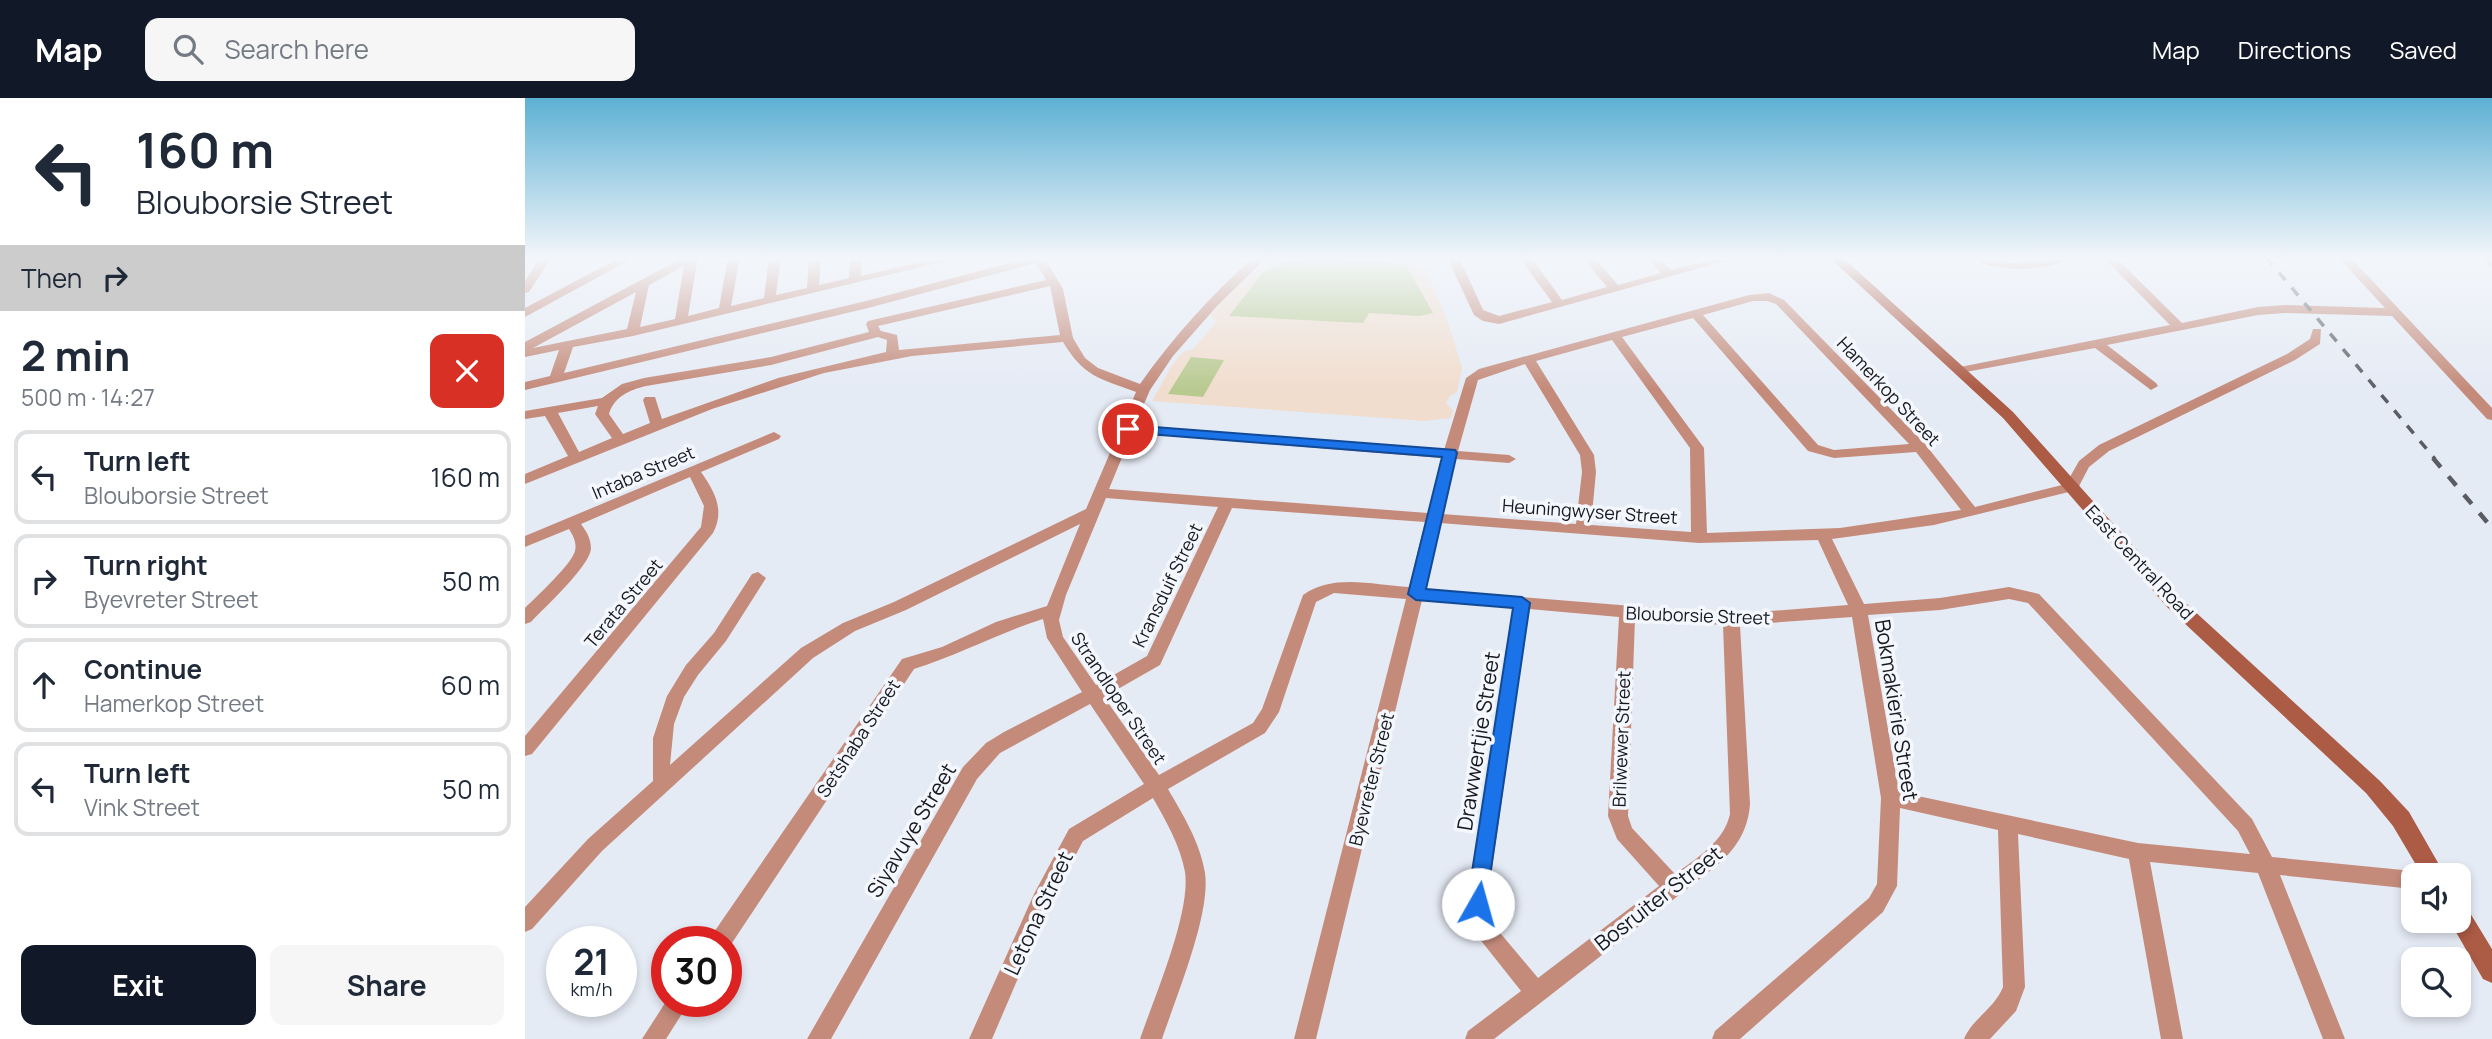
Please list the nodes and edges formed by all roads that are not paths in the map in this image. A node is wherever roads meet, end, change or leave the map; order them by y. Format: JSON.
{"nodes":[{"id":1,"x":547,"y":301,"type":"edge"},
{"id":2,"x":610,"y":301,"type":"edge"},
{"id":3,"x":640,"y":301,"type":"edge"},
{"id":4,"x":684,"y":301,"type":"edge"},
{"id":5,"x":726,"y":301,"type":"edge"},
{"id":6,"x":761,"y":301,"type":"edge"},
{"id":7,"x":879,"y":301,"type":"edge"},
{"id":8,"x":981,"y":301,"type":"edge"},
{"id":9,"x":1059,"y":301,"type":"edge"},
{"id":10,"x":1216,"y":301,"type":"edge"},
{"id":11,"x":1473,"y":301,"type":"edge"},
{"id":12,"x":1557,"y":301,"type":"edge"},
{"id":13,"x":1571,"y":301,"type":"edge"},
{"id":14,"x":1740,"y":301,"type":"edge"},
{"id":15,"x":1778,"y":301,"type":"edge"},
{"id":16,"x":1883,"y":301,"type":"edge"},
{"id":17,"x":2153,"y":301,"type":"edge"},
{"id":18,"x":2384,"y":301,"type":"edge"},
{"id":19,"x":868,"y":304,"type":"junction"},
{"id":20,"x":1559,"y":304,"type":"junction"},
{"id":21,"x":595,"y":309,"type":"junction"},
{"id":22,"x":725,"y":309,"type":"junction"},
{"id":23,"x":2394,"y":312,"type":"junction"},
{"id":24,"x":525,"y":313,"type":"edge"},
{"id":25,"x":1696,"y":314,"type":"junction"},
{"id":26,"x":681,"y":320,"type":"junction"},
{"id":27,"x":2178,"y":326,"type":"junction"},
{"id":28,"x":875,"y":329,"type":"junction"},
{"id":29,"x":633,"y":332,"type":"junction"},
{"id":30,"x":2318,"y":332,"type":"dead end"},
{"id":31,"x":1615,"y":336,"type":"junction"},
{"id":32,"x":1067,"y":338,"type":"junction"},
{"id":33,"x":586,"y":342,"type":"junction"},
{"id":34,"x":2098,"y":344,"type":"junction"},
{"id":35,"x":567,"y":346,"type":"junction"},
{"id":36,"x":525,"y":347,"type":"edge"},
{"id":37,"x":525,"y":353,"type":"edge"},
{"id":38,"x":892,"y":355,"type":"junction"},
{"id":39,"x":1529,"y":360,"type":"junction"},
{"id":40,"x":1960,"y":371,"type":"junction"},
{"id":41,"x":556,"y":378,"type":"junction"},
{"id":42,"x":525,"y":386,"type":"edge"},
{"id":43,"x":2151,"y":386,"type":"dead end"},
{"id":44,"x":1143,"y":390,"type":"junction"},
{"id":45,"x":650,"y":400,"type":"dead end"},
{"id":46,"x":606,"y":401,"type":"junction"},
{"id":47,"x":549,"y":410,"type":"junction"},
{"id":48,"x":525,"y":415,"type":"edge"},
{"id":49,"x":2492,"y":416,"type":"edge"},
{"id":50,"x":658,"y":427,"type":"junction"},
{"id":51,"x":1128,"y":429,"type":"junction"},
{"id":52,"x":774,"y":436,"type":"dead end"},
{"id":53,"x":621,"y":441,"type":"junction"},
{"id":54,"x":1920,"y":447,"type":"junction"},
{"id":55,"x":1450,"y":453,"type":"junction"},
{"id":56,"x":576,"y":458,"type":"junction"},
{"id":57,"x":1509,"y":458,"type":"dead end"},
{"id":58,"x":694,"y":471,"type":"junction"},
{"id":59,"x":526,"y":475,"type":"edge"},
{"id":60,"x":2072,"y":487,"type":"junction"},
{"id":61,"x":1102,"y":494,"type":"junction"},
{"id":62,"x":1227,"y":503,"type":"junction"},
{"id":63,"x":1094,"y":511,"type":"junction"},
{"id":64,"x":1971,"y":512,"type":"junction"},
{"id":65,"x":1436,"y":519,"type":"junction"},
{"id":66,"x":572,"y":522,"type":"junction"},
{"id":67,"x":1583,"y":530,"type":"junction"},
{"id":68,"x":1822,"y":533,"type":"junction"},
{"id":69,"x":1699,"y":538,"type":"junction"},
{"id":70,"x":525,"y":542,"type":"edge"},
{"id":71,"x":758,"y":578,"type":"dead end"},
{"id":72,"x":1416,"y":594,"type":"junction"},
{"id":73,"x":1522,"y":603,"type":"junction"},
{"id":74,"x":1053,"y":610,"type":"junction"},
{"id":75,"x":1859,"y":611,"type":"junction"},
{"id":76,"x":1627,"y":612,"type":"junction"},
{"id":77,"x":525,"y":618,"type":"edge"},
{"id":78,"x":1731,"y":620,"type":"junction"},
{"id":79,"x":1094,"y":695,"type":"junction"},
{"id":80,"x":525,"y":749,"type":"edge"},
{"id":81,"x":663,"y":783,"type":"junction"},
{"id":82,"x":1157,"y":788,"type":"junction"},
{"id":83,"x":1891,"y":798,"type":"junction"},
{"id":84,"x":2008,"y":825,"type":"junction"},
{"id":85,"x":2138,"y":852,"type":"junction"},
{"id":86,"x":2427,"y":863,"type":"edge"},
{"id":87,"x":2265,"y":864,"type":"junction"},
{"id":88,"x":2401,"y":879,"type":"edge"},
{"id":89,"x":1673,"y":887,"type":"junction"},
{"id":90,"x":525,"y":922,"type":"edge"},
{"id":91,"x":731,"y":926,"type":"edge"},
{"id":92,"x":2469,"y":933,"type":"edge"},
{"id":93,"x":2492,"y":971,"type":"edge"},
{"id":94,"x":1536,"y":993,"type":"junction"},
{"id":95,"x":668,"y":1017,"type":"edge"},
{"id":96,"x":653,"y":1039,"type":"edge"},
{"id":97,"x":818,"y":1039,"type":"edge"},
{"id":98,"x":980,"y":1039,"type":"edge"},
{"id":99,"x":1151,"y":1039,"type":"edge"},
{"id":100,"x":1305,"y":1039,"type":"edge"},
{"id":101,"x":1476,"y":1039,"type":"edge"},
{"id":102,"x":1723,"y":1039,"type":"edge"},
{"id":103,"x":1975,"y":1039,"type":"edge"},
{"id":104,"x":2172,"y":1039,"type":"edge"},
{"id":105,"x":2334,"y":1039,"type":"edge"}],
"edges":[{"from":1,"to":24,"type":"street"},
{"from":2,"to":21,"type":"street"},
{"from":3,"to":29,"type":"street"},
{"from":4,"to":26,"type":"street"},
{"from":5,"to":22,"type":"street"},
{"from":6,"to":22,"type":"street"},
{"from":7,"to":19,"type":"street"},
{"from":8,"to":28,"type":"street"},
{"from":9,"to":32,"type":"street"},
{"from":10,"to":44,"type":"street"},
{"from":11,"to":20,"type":"street"},
{"from":12,"to":20,"type":"street"},
{"from":13,"to":20,"type":"street"},
{"from":14,"to":25,"type":"street","name":"Hamerkop Street"},
{"from":15,"to":54,"type":"street","name":"Hamerkop Street"},
{"from":16,"to":40,"type":"street","name":"East Central Road"},
{"from":17,"to":27,"type":"street"},
{"from":18,"to":23,"type":"street"},
{"from":19,"to":28,"type":"street"},
{"from":19,"to":41,"type":"street"},
{"from":21,"to":33,"type":"street"},
{"from":21,"to":36,"type":"street"},
{"from":22,"to":26,"type":"street"},
{"from":23,"to":27,"type":"street"},
{"from":23,"to":49,"type":"street"},
{"from":25,"to":31,"type":"street","name":"Hamerkop Street"},
{"from":25,"to":54,"type":"street"},
{"from":26,"to":29,"type":"street"},
{"from":27,"to":34,"type":"street"},
{"from":28,"to":38,"type":"street"},
{"from":28,"to":46,"type":"street"},
{"from":29,"to":33,"type":"street"},
{"from":30,"to":60,"type":"street"},
{"from":31,"to":39,"type":"street","name":"Hamerkop Street"},
{"from":31,"to":69,"type":"street"},
{"from":32,"to":38,"type":"street"},
{"from":32,"to":44,"type":"street"},
{"from":33,"to":35,"type":"street"},
{"from":34,"to":40,"type":"street"},
{"from":34,"to":43,"type":"street"},
{"from":35,"to":37,"type":"street"},
{"from":35,"to":41,"type":"street"},
{"from":38,"to":50,"type":"street"},
{"from":39,"to":55,"type":"street","name":"Hamerkop Street"},
{"from":39,"to":67,"type":"street"},
{"from":40,"to":60,"type":"street","name":"East Central Road"},
{"from":41,"to":42,"type":"street"},
{"from":44,"to":51,"type":"street"},
{"from":45,"to":50,"type":"street"},
{"from":46,"to":47,"type":"street"},
{"from":46,"to":53,"type":"street"},
{"from":47,"to":48,"type":"street"},
{"from":47,"to":56,"type":"street"},
{"from":50,"to":53,"type":"street"},
{"from":51,"to":55,"type":"street"},
{"from":51,"to":61,"type":"street"},
{"from":52,"to":58,"type":"street","name":"Intaba Street"},
{"from":53,"to":56,"type":"street"},
{"from":54,"to":64,"type":"street","name":"Hamerkop Street"},
{"from":55,"to":57,"type":"street"},
{"from":55,"to":65,"type":"street","name":"Hamerkop Street"},
{"from":56,"to":59,"type":"street"},
{"from":58,"to":66,"type":"street","name":"Intaba Street"},
{"from":58,"to":80,"type":"street","name":"Terata Street"},
{"from":60,"to":64,"type":"street","name":"Heuningwyser Street"},
{"from":60,"to":86,"type":"street","name":"East Central Road"},
{"from":61,"to":62,"type":"street","name":"Heuningwyser Street"},
{"from":61,"to":63,"type":"street"},
{"from":62,"to":65,"type":"street","name":"Heuningwyser Street"},
{"from":62,"to":79,"type":"street","name":"Kransduif Street"},
{"from":63,"to":74,"type":"street"},
{"from":63,"to":81,"type":"street"},
{"from":64,"to":68,"type":"street","name":"Heuningwyser Street"},
{"from":65,"to":67,"type":"street","name":"Heuningwyser Street"},
{"from":65,"to":72,"type":"street","name":"Byevreter Street"},
{"from":66,"to":70,"type":"street","name":"Intaba Street"},
{"from":66,"to":77,"type":"street"},
{"from":67,"to":69,"type":"street","name":"Heuningwyser Street"},
{"from":68,"to":69,"type":"street","name":"Heuningwyser Street"},
{"from":68,"to":75,"type":"street","name":"Bokmakierie Street"},
{"from":71,"to":81,"type":"street"},
{"from":72,"to":73,"type":"street","name":"Blouborsie Street"},
{"from":72,"to":82,"type":"street","name":"Blouborsie Street"},
{"from":72,"to":100,"type":"street","name":"Byevreter Street"},
{"from":73,"to":76,"type":"street","name":"Blouborsie Street"},
{"from":73,"to":94,"type":"street","name":"Drawwertjie Street"},
{"from":74,"to":79,"type":"street","name":"Strandloper Street"},
{"from":74,"to":91,"type":"street","name":"Setshaba Street"},
{"from":75,"to":78,"type":"street","name":"Blouborsie Street"},
{"from":75,"to":83,"type":"street","name":"Bokmakierie Street"},
{"from":75,"to":87,"type":"street","name":"Blouborsie Street"},
{"from":76,"to":78,"type":"street","name":"Blouborsie Street"},
{"from":76,"to":89,"type":"street","name":"Brilwewer Street"},
{"from":78,"to":89,"type":"street","name":"Bosruiter Street"},
{"from":79,"to":82,"type":"street","name":"Strandloper Street"},
{"from":79,"to":97,"type":"street","name":"Siyavuye Street"},
{"from":81,"to":90,"type":"street"},
{"from":82,"to":98,"type":"street","name":"Letona Street"},
{"from":82,"to":99,"type":"street","name":"Strandloper Street"},
{"from":83,"to":84,"type":"street"},
{"from":83,"to":102,"type":"street","name":"Bokmakierie Street"},
{"from":84,"to":85,"type":"street"},
{"from":84,"to":103,"type":"street"},
{"from":85,"to":87,"type":"street"},
{"from":85,"to":104,"type":"street"},
{"from":87,"to":88,"type":"street"},
{"from":87,"to":105,"type":"street","name":"Blouborsie Street"},
{"from":89,"to":94,"type":"street","name":"Bosruiter Street"},
{"from":92,"to":93,"type":"street"},
{"from":94,"to":101,"type":"street","name":"Bosruiter Street"},
{"from":95,"to":96,"type":"street"}]}
